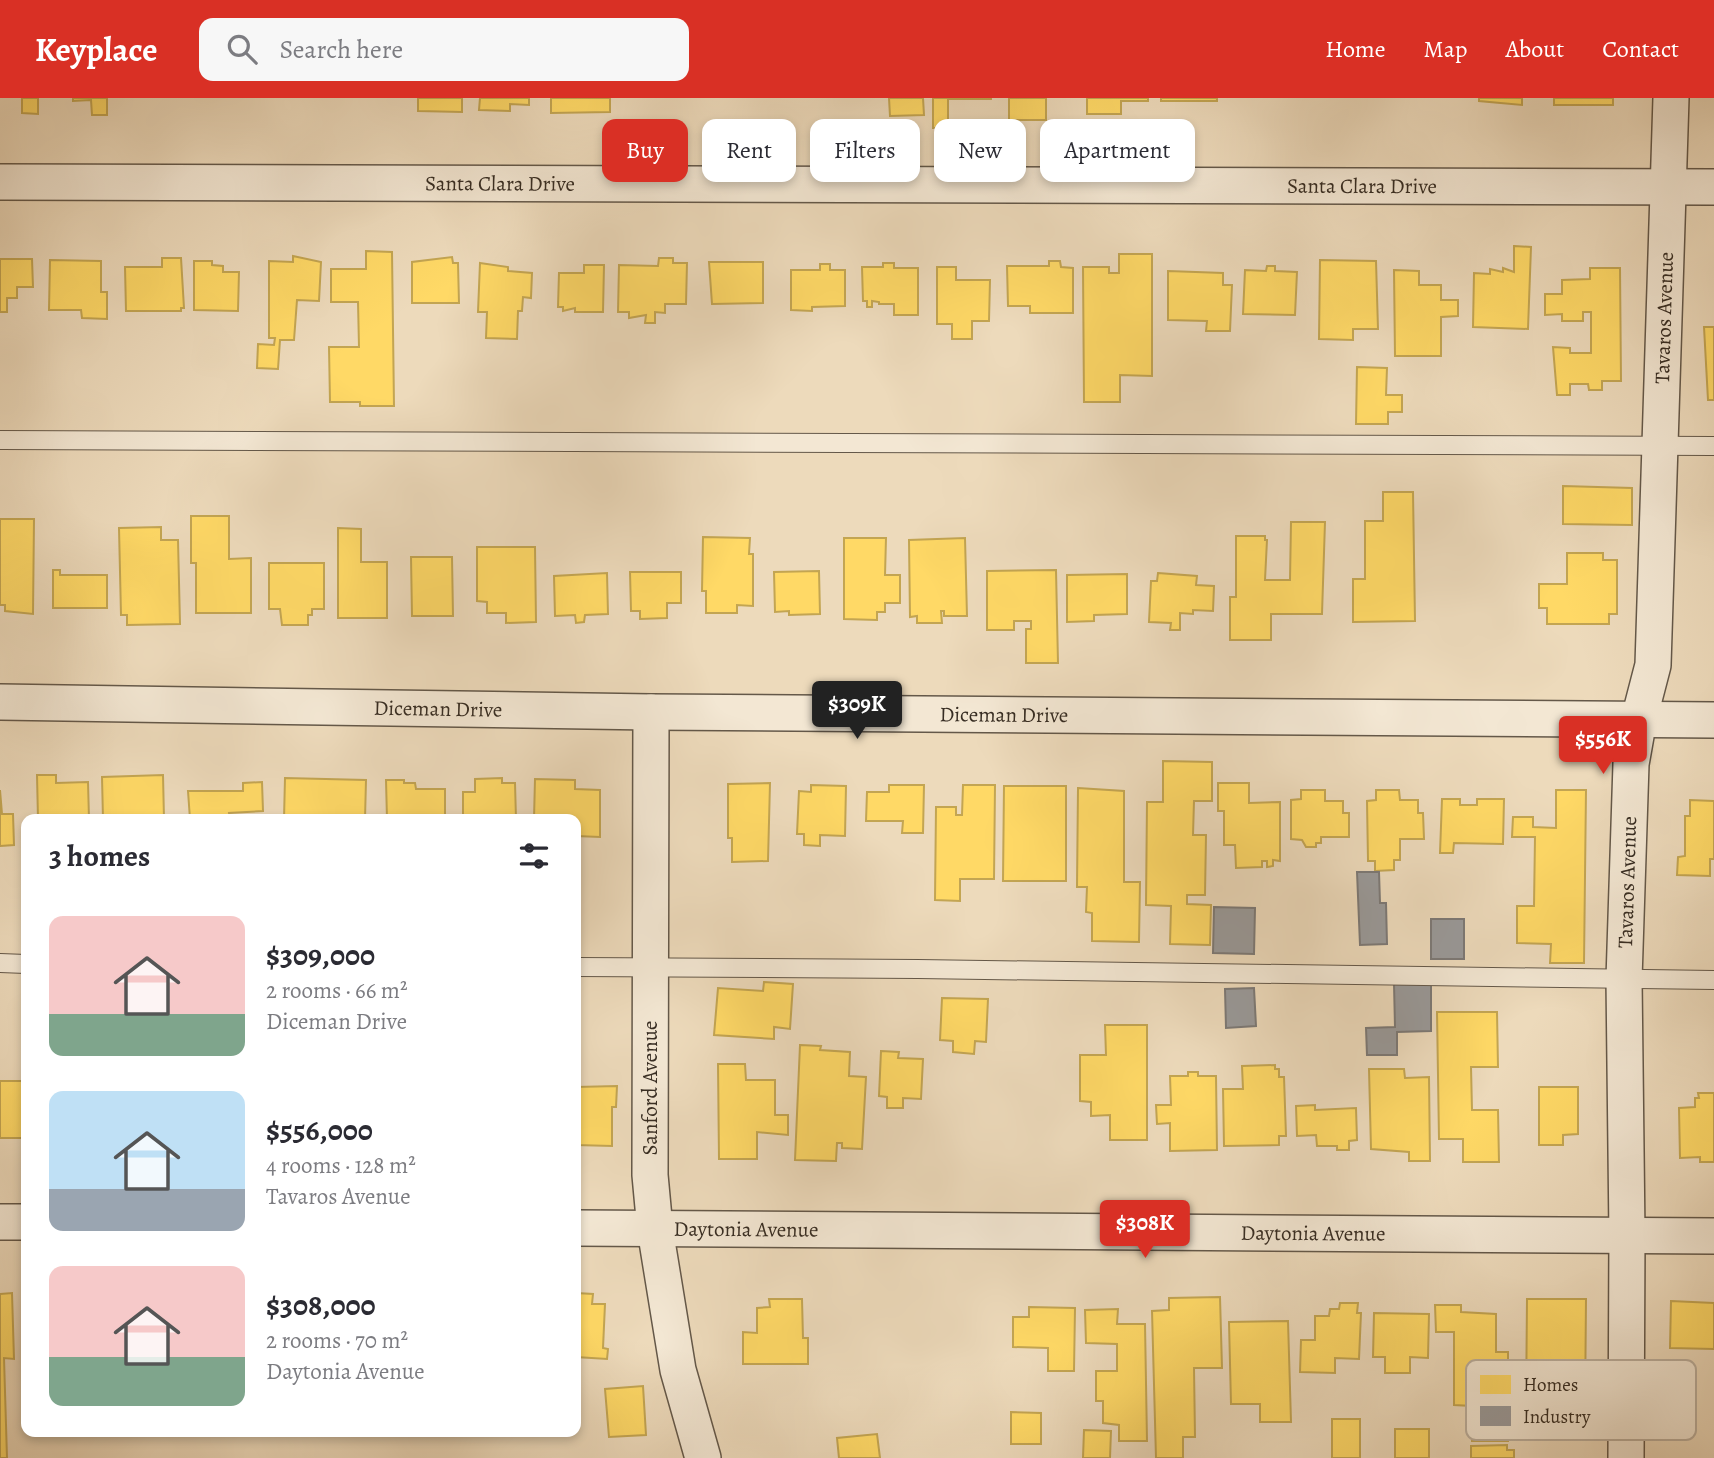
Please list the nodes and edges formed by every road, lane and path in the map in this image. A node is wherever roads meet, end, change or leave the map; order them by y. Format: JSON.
{"nodes":[{"id":1,"x":1671,"y":98,"type":"edge"},
{"id":2,"x":0,"y":182,"type":"edge"},
{"id":3,"x":1670,"y":187,"type":"junction"},
{"id":4,"x":1714,"y":187,"type":"edge"},
{"id":5,"x":0,"y":440,"type":"edge"},
{"id":6,"x":1661,"y":446,"type":"junction"},
{"id":7,"x":1714,"y":446,"type":"edge"},
{"id":8,"x":0,"y":702,"type":"edge"},
{"id":9,"x":651,"y":712,"type":"junction"},
{"id":10,"x":1639,"y":719,"type":"junction"},
{"id":11,"x":1714,"y":720,"type":"edge"},
{"id":12,"x":0,"y":963,"type":"edge"},
{"id":13,"x":21,"y":964,"type":"edge"},
{"id":14,"x":581,"y":967,"type":"edge"},
{"id":15,"x":650,"y":968,"type":"junction"},
{"id":16,"x":1624,"y":979,"type":"junction"},
{"id":17,"x":1714,"y":980,"type":"edge"},
{"id":18,"x":0,"y":1222,"type":"edge"},
{"id":19,"x":21,"y":1222,"type":"edge"},
{"id":20,"x":581,"y":1228,"type":"edge"},
{"id":21,"x":655,"y":1229,"type":"junction"},
{"id":22,"x":1627,"y":1235,"type":"junction"},
{"id":23,"x":1714,"y":1236,"type":"edge"},
{"id":24,"x":1626,"y":1360,"type":"edge"},
{"id":25,"x":1626,"y":1440,"type":"edge"},
{"id":26,"x":703,"y":1458,"type":"edge"},
{"id":27,"x":1626,"y":1458,"type":"edge"}],
"edges":[{"from":1,"to":3,"type":"street","name":"Tavaros Avenue"},
{"from":2,"to":3,"type":"street","name":"Santa Clara Drive"},
{"from":3,"to":4,"type":"street","name":"Santa Clara Drive"},
{"from":3,"to":6,"type":"street","name":"Tavaros Avenue"},
{"from":5,"to":6,"type":"lane"},
{"from":6,"to":7,"type":"lane"},
{"from":6,"to":10,"type":"street","name":"Tavaros Avenue"},
{"from":8,"to":9,"type":"street","name":"Diceman Drive"},
{"from":9,"to":10,"type":"street","name":"Diceman Drive"},
{"from":9,"to":15,"type":"street","name":"Sanford Avenue"},
{"from":10,"to":11,"type":"street","name":"Diceman Drive"},
{"from":10,"to":16,"type":"street","name":"Tavaros Avenue"},
{"from":12,"to":13,"type":"lane"},
{"from":14,"to":15,"type":"lane"},
{"from":15,"to":16,"type":"lane"},
{"from":15,"to":21,"type":"street","name":"Sanford Avenue"},
{"from":16,"to":17,"type":"lane"},
{"from":16,"to":22,"type":"street","name":"Tavaros Avenue"},
{"from":18,"to":19,"type":"street"},
{"from":20,"to":21,"type":"street","name":"Daytonia Avenue"},
{"from":21,"to":22,"type":"street","name":"Daytonia Avenue"},
{"from":21,"to":26,"type":"street","name":"Sanford Avenue"},
{"from":22,"to":23,"type":"street","name":"Daytonia Avenue"},
{"from":22,"to":24,"type":"street","name":"Tavaros Avenue"},
{"from":25,"to":27,"type":"street","name":"Tavaros Avenue"}]}
